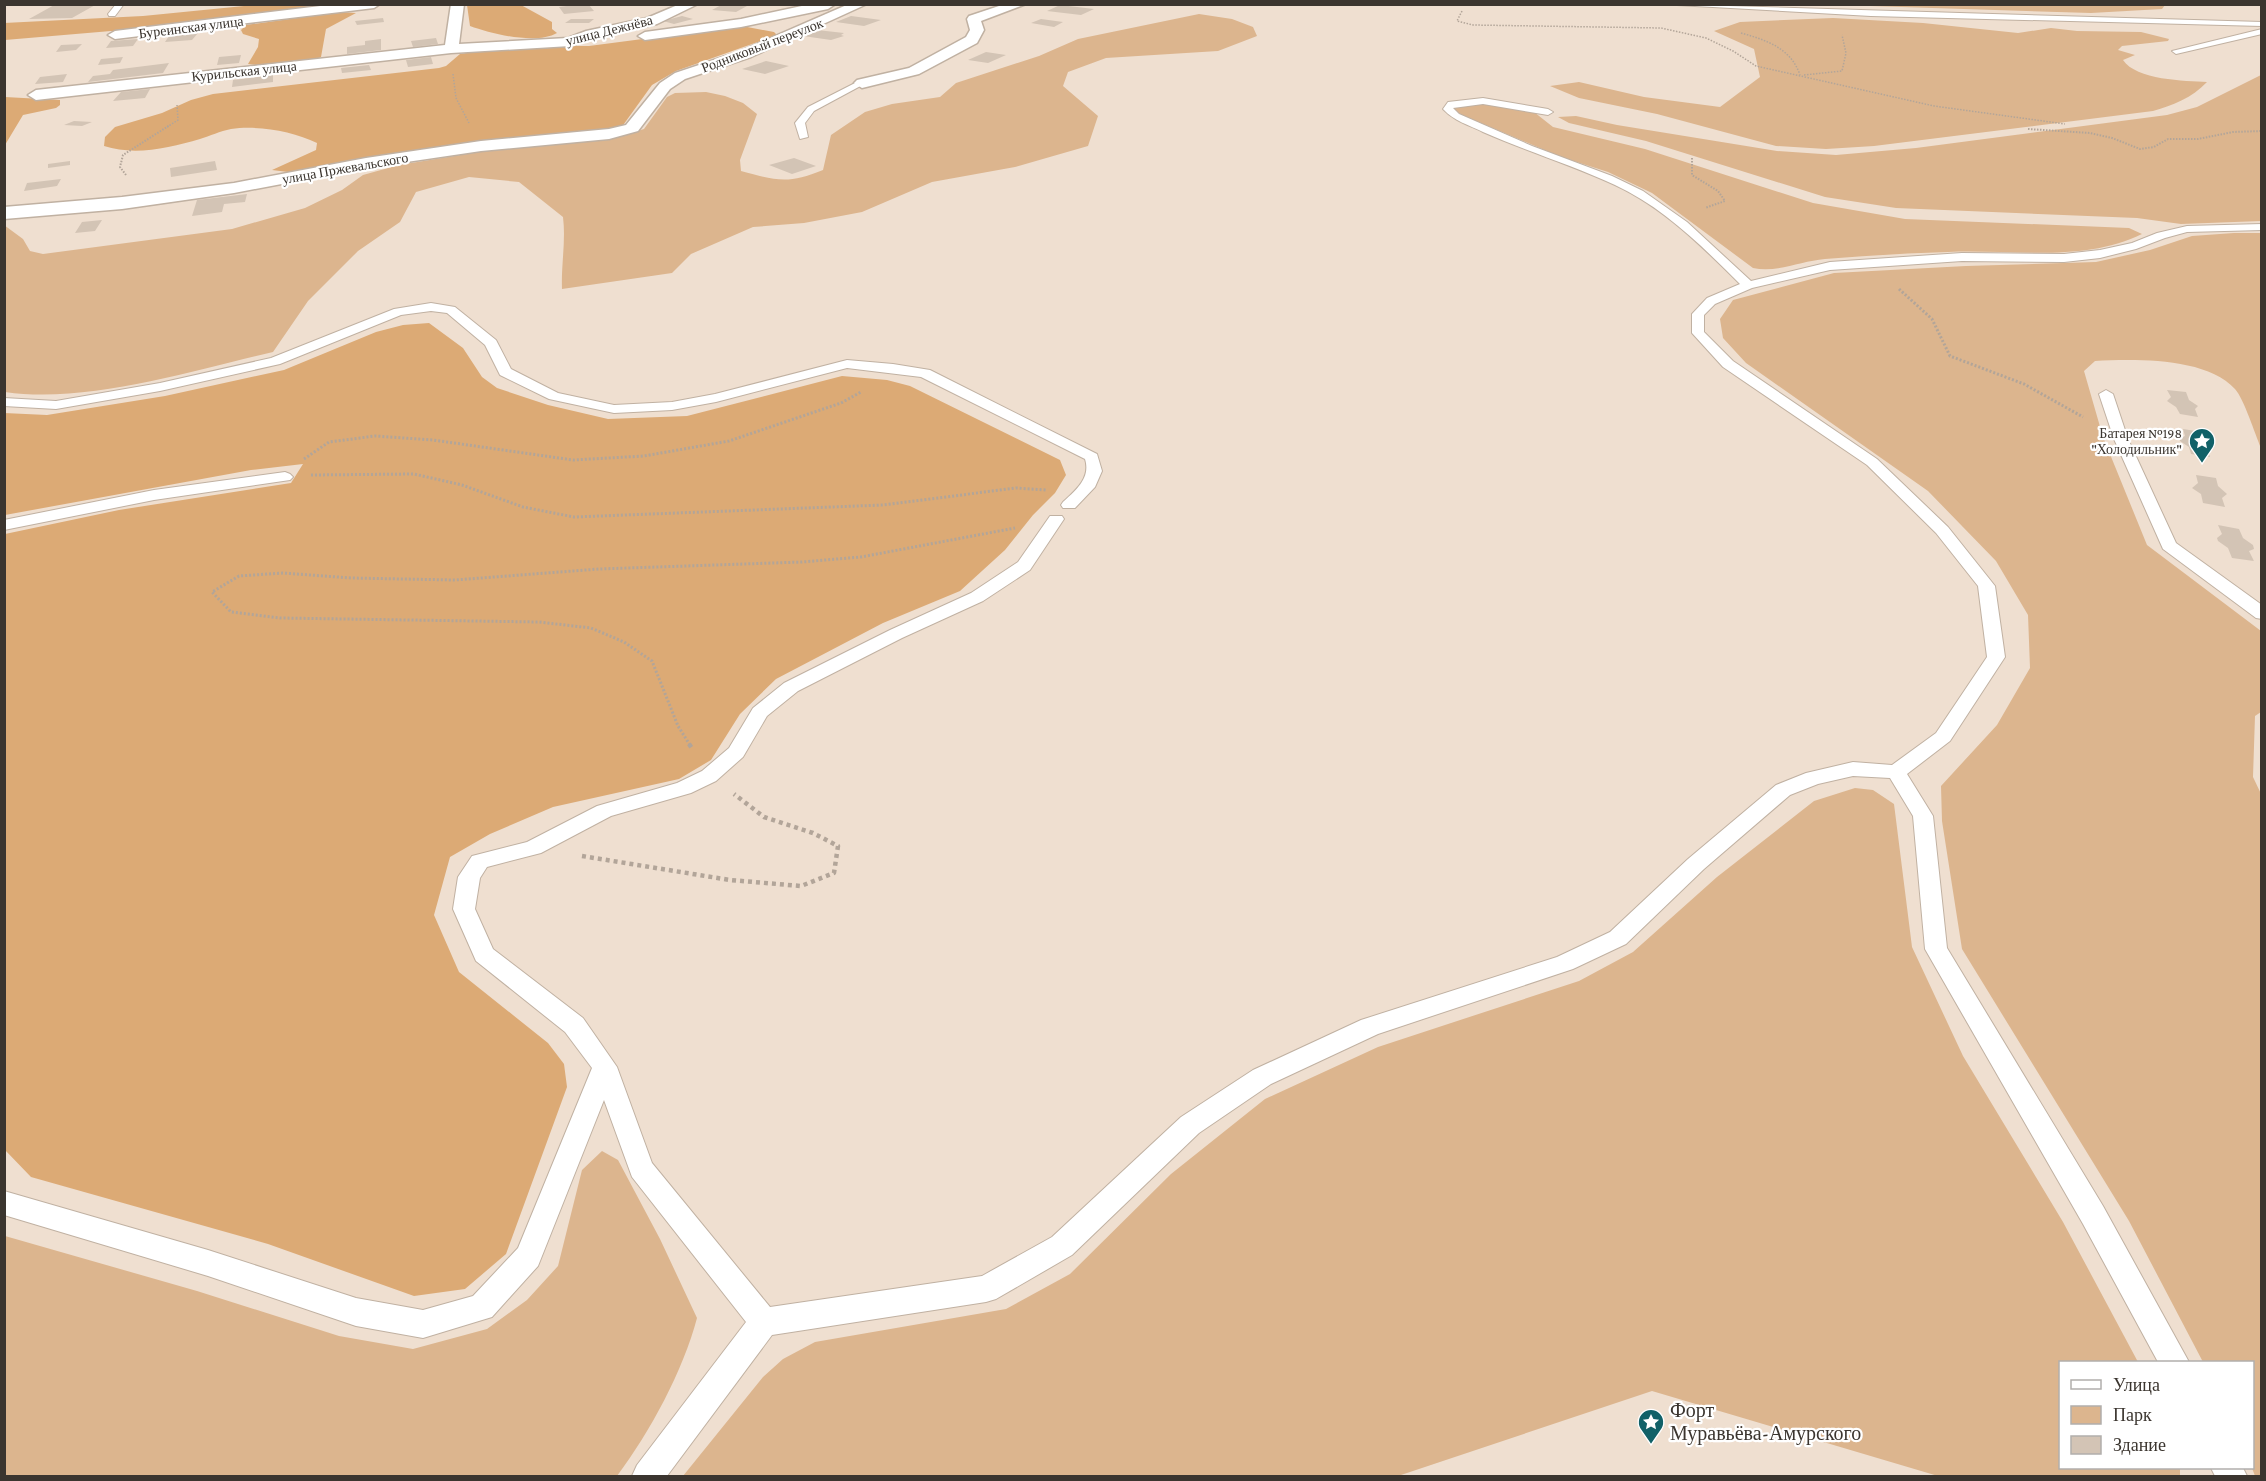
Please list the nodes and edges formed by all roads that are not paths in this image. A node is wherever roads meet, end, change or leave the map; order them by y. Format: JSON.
{"nodes":[{"id":1,"x":121,"y":4,"type":"edge"},
{"id":2,"x":458,"y":4,"type":"edge"},
{"id":3,"x":692,"y":4,"type":"edge"},
{"id":4,"x":830,"y":4,"type":"edge"},
{"id":5,"x":861,"y":4,"type":"edge"},
{"id":6,"x":964,"y":4,"type":"edge"},
{"id":7,"x":1020,"y":4,"type":"edge"},
{"id":8,"x":1662,"y":4,"type":"edge"},
{"id":9,"x":372,"y":5,"type":"edge"},
{"id":10,"x":112,"y":14,"type":"dead end"},
{"id":11,"x":974,"y":19,"type":"junction"},
{"id":12,"x":2262,"y":24,"type":"edge"},
{"id":13,"x":2262,"y":31,"type":"edge"},
{"id":14,"x":115,"y":35,"type":"dead end"},
{"id":15,"x":570,"y":42,"type":"junction"},
{"id":16,"x":451,"y":49,"type":"junction"},
{"id":17,"x":2176,"y":51,"type":"dead end"},
{"id":18,"x":862,"y":83,"type":"joint"},
{"id":19,"x":665,"y":86,"type":"joint"},
{"id":20,"x":36,"y":95,"type":"dead end"},
{"id":21,"x":1548,"y":112,"type":"dead end"},
{"id":22,"x":803,"y":137,"type":"dead end"},
{"id":23,"x":4,"y":213,"type":"edge"},
{"id":24,"x":2262,"y":227,"type":"edge"},
{"id":25,"x":1748,"y":285,"type":"junction"},
{"id":26,"x":2106,"y":394,"type":"dead end"},
{"id":27,"x":4,"y":402,"type":"edge"},
{"id":28,"x":285,"y":477,"type":"road end"},
{"id":29,"x":1069,"y":505,"type":"road end"},
{"id":30,"x":1056,"y":519,"type":"road end"},
{"id":31,"x":4,"y":525,"type":"edge"},
{"id":32,"x":2262,"y":614,"type":"edge"},
{"id":33,"x":1896,"y":772,"type":"junction"},
{"id":34,"x":605,"y":1066,"type":"junction"},
{"id":35,"x":4,"y":1203,"type":"edge"},
{"id":36,"x":764,"y":1322,"type":"junction"},
{"id":37,"x":2173,"y":1361,"type":"edge"},
{"id":38,"x":648,"y":1476,"type":"edge"}],
"edges":[{"from":1,"to":10,"type":"lane"},
{"from":2,"to":16,"type":"street"},
{"from":3,"to":15,"type":"street","name":"улица Дежнёва"},
{"from":4,"to":15,"type":"street"},
{"from":5,"to":19,"type":"street","name":"Родниковый переулок"},
{"from":6,"to":11,"type":"street"},
{"from":7,"to":11,"type":"street"},
{"from":8,"to":12,"type":"lane"},
{"from":9,"to":14,"type":"street","name":"Буреинская улица"},
{"from":11,"to":18,"type":"street"},
{"from":13,"to":17,"type":"lane"},
{"from":15,"to":16,"type":"street","name":"улица Дежнёва"},
{"from":16,"to":20,"type":"street","name":"Курильская улица"},
{"from":18,"to":22,"type":"lane"},
{"from":19,"to":23,"type":"street","name":"улица Пржевальского"},
{"from":21,"to":25,"type":"lane"},
{"from":24,"to":25,"type":"lane"},
{"from":25,"to":33,"type":"lane"},
{"from":26,"to":32,"type":"lane"},
{"from":27,"to":29,"type":"lane"},
{"from":28,"to":31,"type":"lane"},
{"from":30,"to":34,"type":"lane"},
{"from":33,"to":36,"type":"lane"},
{"from":33,"to":37,"type":"lane"},
{"from":34,"to":35,"type":"lane"},
{"from":34,"to":36,"type":"lane"},
{"from":36,"to":38,"type":"lane"}]}
